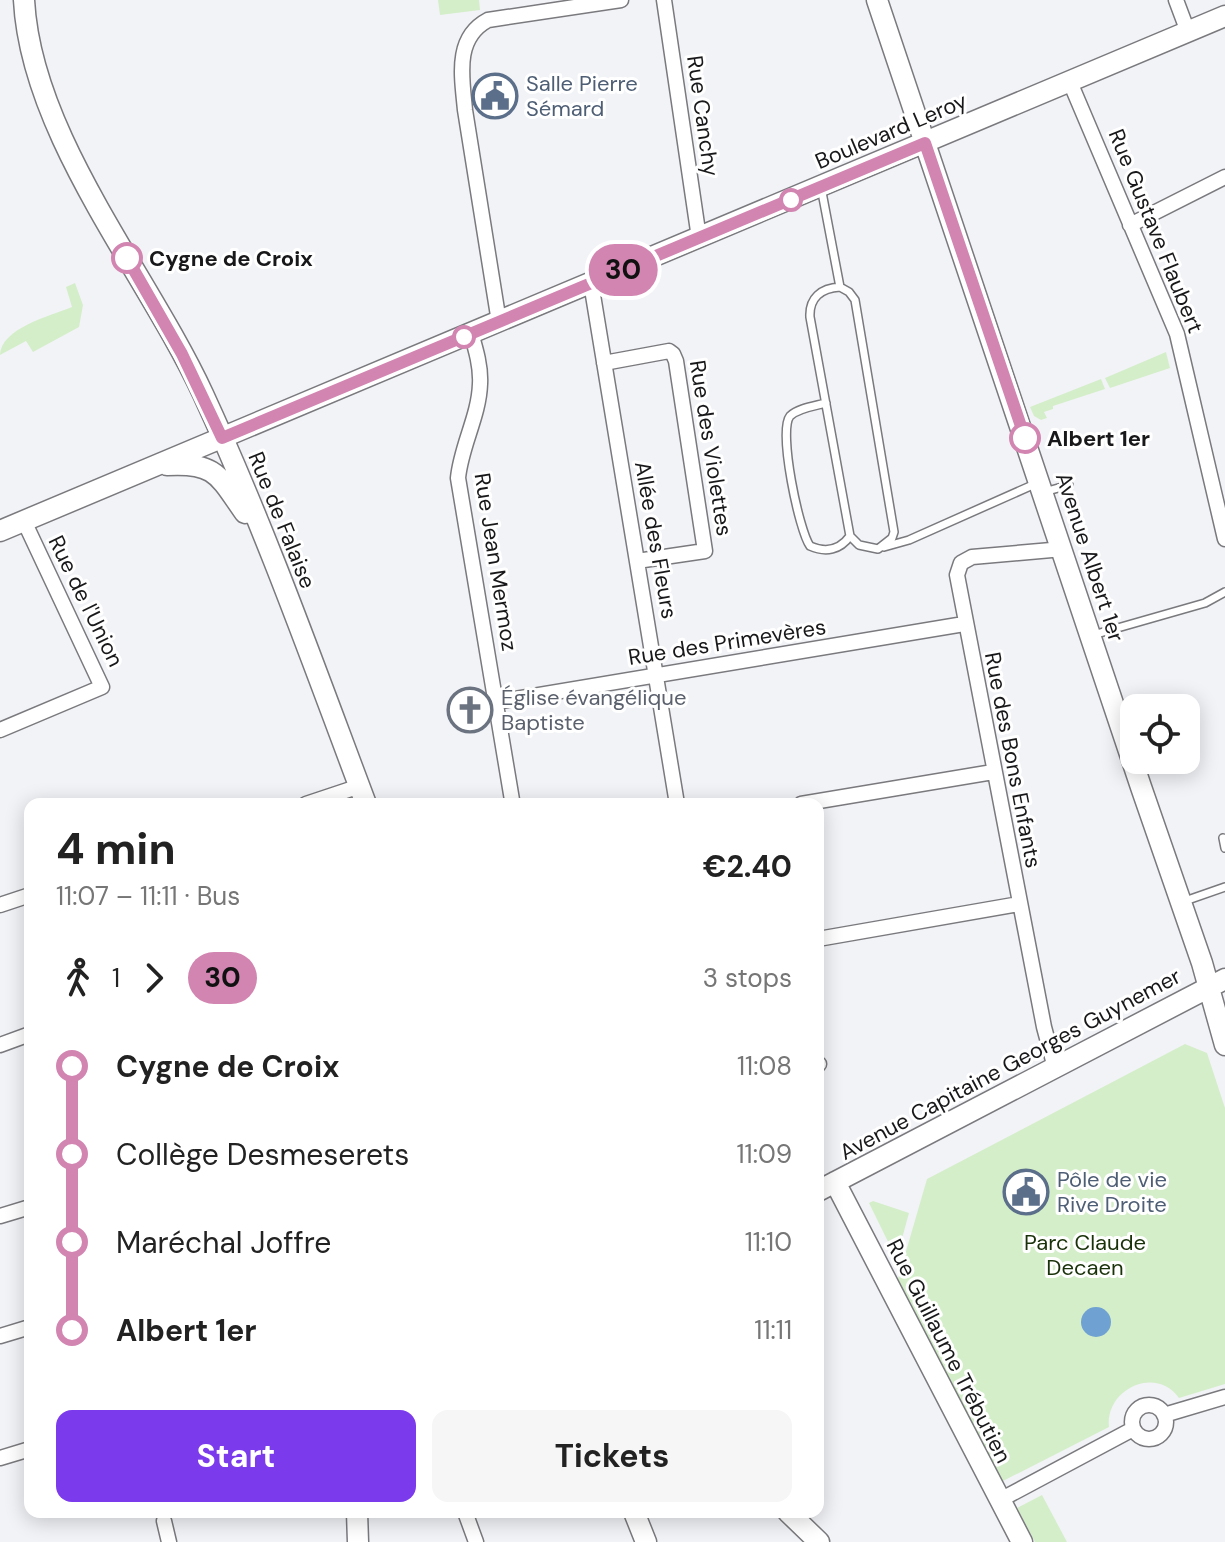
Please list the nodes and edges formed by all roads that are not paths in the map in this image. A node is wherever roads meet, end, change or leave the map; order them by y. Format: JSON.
{"nodes":[{"id":1,"x":24,"y":0,"type":"edge"},
{"id":2,"x":621,"y":0,"type":"edge"},
{"id":3,"x":664,"y":0,"type":"edge"},
{"id":4,"x":877,"y":0,"type":"edge"},
{"id":5,"x":1176,"y":0,"type":"edge"},
{"id":6,"x":513,"y":7,"type":"edge"},
{"id":7,"x":1225,"y":16,"type":"edge"},
{"id":8,"x":1188,"y":32,"type":"junction"},
{"id":9,"x":1070,"y":82,"type":"junction"},
{"id":10,"x":925,"y":143,"type":"junction"},
{"id":11,"x":1225,"y":177,"type":"edge"},
{"id":12,"x":821,"y":187,"type":"junction"},
{"id":13,"x":1130,"y":225,"type":"junction"},
{"id":14,"x":699,"y":238,"type":"junction"},
{"id":15,"x":591,"y":283,"type":"junction"},
{"id":16,"x":840,"y":287,"type":"junction"},
{"id":17,"x":499,"y":322,"type":"junction"},
{"id":18,"x":471,"y":333,"type":"junction"},
{"id":19,"x":604,"y":363,"type":"junction"},
{"id":20,"x":826,"y":403,"type":"junction"},
{"id":21,"x":222,"y":438,"type":"junction"},
{"id":22,"x":143,"y":471,"type":"junction"},
{"id":23,"x":1069,"y":485,"type":"dead end"},
{"id":24,"x":1042,"y":487,"type":"junction"},
{"id":25,"x":24,"y":521,"type":"junction"},
{"id":26,"x":0,"y":531,"type":"edge"},
{"id":27,"x":850,"y":536,"type":"junction"},
{"id":28,"x":1225,"y":539,"type":"edge"},
{"id":29,"x":882,"y":547,"type":"junction"},
{"id":30,"x":270,"y":549,"type":"junction"},
{"id":31,"x":1063,"y":549,"type":"junction"},
{"id":32,"x":637,"y":561,"type":"junction"},
{"id":33,"x":1225,"y":592,"type":"edge"},
{"id":34,"x":964,"y":624,"type":"junction"},
{"id":35,"x":1091,"y":636,"type":"junction"},
{"id":36,"x":656,"y":676,"type":"junction"},
{"id":37,"x":496,"y":702,"type":"junction"},
{"id":38,"x":0,"y":730,"type":"edge"},
{"id":39,"x":993,"y":772,"type":"junction"},
{"id":40,"x":363,"y":795,"type":"edge"},
{"id":41,"x":512,"y":798,"type":"edge"},
{"id":42,"x":676,"y":798,"type":"edge"},
{"id":43,"x":824,"y":800,"type":"edge"},
{"id":44,"x":1223,"y":838,"type":"dead end"},
{"id":45,"x":1225,"y":848,"type":"edge"},
{"id":46,"x":1225,"y":887,"type":"edge"},
{"id":47,"x":24,"y":897,"type":"edge"},
{"id":48,"x":1181,"y":902,"type":"junction"},
{"id":49,"x":1019,"y":904,"type":"junction"},
{"id":50,"x":0,"y":905,"type":"edge"},
{"id":51,"x":824,"y":938,"type":"edge"},
{"id":52,"x":1217,"y":983,"type":"edge"},
{"id":53,"x":24,"y":1036,"type":"edge"},
{"id":54,"x":0,"y":1044,"type":"edge"},
{"id":55,"x":1225,"y":1045,"type":"edge"},
{"id":56,"x":1055,"y":1068,"type":"junction"},
{"id":57,"x":826,"y":1187,"type":"edge"},
{"id":58,"x":24,"y":1209,"type":"edge"},
{"id":59,"x":0,"y":1216,"type":"edge"},
{"id":60,"x":24,"y":1329,"type":"edge"},
{"id":61,"x":0,"y":1336,"type":"edge"},
{"id":62,"x":1225,"y":1397,"type":"edge"},
{"id":63,"x":1164,"y":1415,"type":"junction"},
{"id":64,"x":1133,"y":1429,"type":"junction"},
{"id":65,"x":24,"y":1451,"type":"edge"},
{"id":66,"x":0,"y":1458,"type":"edge"},
{"id":67,"x":1000,"y":1500,"type":"junction"},
{"id":68,"x":357,"y":1518,"type":"edge"},
{"id":69,"x":467,"y":1518,"type":"edge"},
{"id":70,"x":636,"y":1518,"type":"edge"},
{"id":71,"x":794,"y":1518,"type":"edge"},
{"id":72,"x":164,"y":1521,"type":"dead end"},
{"id":73,"x":169,"y":1542,"type":"edge"},
{"id":74,"x":358,"y":1542,"type":"edge"},
{"id":75,"x":476,"y":1542,"type":"edge"},
{"id":76,"x":646,"y":1542,"type":"edge"},
{"id":77,"x":819,"y":1542,"type":"edge"},
{"id":78,"x":1022,"y":1542,"type":"edge"}],
"edges":[{"from":1,"to":21,"type":"main road","name":"Rue de Falaise"},
{"from":2,"to":6,"type":"street"},
{"from":3,"to":14,"type":"street","name":"Rue Canchy"},
{"from":4,"to":10,"type":"main road","name":"Avenue Albert 1er"},
{"from":5,"to":8,"type":"street"},
{"from":6,"to":17,"type":"street"},
{"from":7,"to":8,"type":"main road","name":"Boulevard Leroy"},
{"from":8,"to":9,"type":"main road","name":"Boulevard Leroy"},
{"from":9,"to":10,"type":"main road","name":"Boulevard Leroy"},
{"from":9,"to":13,"type":"street","name":"Rue Gustave Flaubert"},
{"from":10,"to":12,"type":"main road","name":"Boulevard Leroy"},
{"from":10,"to":24,"type":"main road","name":"Avenue Albert 1er"},
{"from":11,"to":13,"type":"street"},
{"from":12,"to":14,"type":"main road","name":"Boulevard Leroy"},
{"from":12,"to":16,"type":"lane"},
{"from":13,"to":28,"type":"street","name":"Rue Gustave Flaubert"},
{"from":14,"to":15,"type":"main road","name":"Boulevard Leroy"},
{"from":15,"to":17,"type":"main road","name":"Boulevard Leroy"},
{"from":15,"to":19,"type":"street","name":"Allée des Fleurs"},
{"from":16,"to":20,"type":"lane"},
{"from":16,"to":29,"type":"lane"},
{"from":17,"to":18,"type":"main road","name":"Boulevard Leroy"},
{"from":18,"to":21,"type":"main road","name":"Boulevard Leroy"},
{"from":18,"to":37,"type":"street","name":"Rue Jean Mermoz"},
{"from":19,"to":32,"type":"street","name":"Allée des Fleurs"},
{"from":19,"to":32,"type":"street","name":"Rue des Violettes"},
{"from":20,"to":27,"type":"lane"},
{"from":20,"to":27,"type":"lane"},
{"from":21,"to":22,"type":"main road","name":"Boulevard Leroy"},
{"from":21,"to":30,"type":"main road","name":"Rue de Falaise"},
{"from":22,"to":25,"type":"main road"},
{"from":22,"to":30,"type":"main road"},
{"from":23,"to":24,"type":"lane"},
{"from":24,"to":29,"type":"lane"},
{"from":24,"to":31,"type":"main road","name":"Avenue Albert 1er"},
{"from":25,"to":26,"type":"main road"},
{"from":25,"to":38,"type":"street","name":"Rue de l'Union"},
{"from":27,"to":29,"type":"lane"},
{"from":30,"to":40,"type":"main road","name":"Rue de Falaise"},
{"from":31,"to":34,"type":"street","name":"Rue des Bons Enfants"},
{"from":31,"to":35,"type":"main road","name":"Avenue Albert 1er"},
{"from":32,"to":36,"type":"street","name":"Allée des Fleurs"},
{"from":33,"to":35,"type":"lane"},
{"from":34,"to":36,"type":"street","name":"Rue des Primevères"},
{"from":34,"to":39,"type":"street","name":"Rue des Bons Enfants"},
{"from":35,"to":48,"type":"main road","name":"Avenue Albert 1er"},
{"from":36,"to":37,"type":"street","name":"Rue des Primevères"},
{"from":36,"to":42,"type":"street","name":"Allée des Fleurs"},
{"from":37,"to":41,"type":"street","name":"Rue Jean Mermoz"},
{"from":39,"to":43,"type":"street"},
{"from":39,"to":49,"type":"street","name":"Rue des Bons Enfants"},
{"from":44,"to":45,"type":"lane"},
{"from":46,"to":48,"type":"lane"},
{"from":47,"to":50,"type":"street"},
{"from":48,"to":52,"type":"main road","name":"Avenue Albert 1er"},
{"from":49,"to":51,"type":"street"},
{"from":49,"to":56,"type":"street","name":"Rue des Bons Enfants"},
{"from":52,"to":55,"type":"main road","name":"Avenue Albert 1er"},
{"from":52,"to":56,"type":"main road","name":"Avenue Capitaine Georges Guynemer"},
{"from":53,"to":54,"type":"street"},
{"from":56,"to":57,"type":"main road","name":"Avenue Capitaine Georges Guynemer"},
{"from":57,"to":67,"type":"main road","name":"Rue Guillaume Trébutien"},
{"from":58,"to":59,"type":"street"},
{"from":60,"to":61,"type":"street"},
{"from":62,"to":63,"type":"street"},
{"from":63,"to":64,"type":"street"},
{"from":63,"to":64,"type":"street"},
{"from":64,"to":67,"type":"street"},
{"from":65,"to":66,"type":"street"},
{"from":67,"to":78,"type":"main road","name":"Rue Guillaume Trébutien"},
{"from":68,"to":74,"type":"main road"},
{"from":69,"to":75,"type":"street"},
{"from":70,"to":76,"type":"main road"},
{"from":71,"to":77,"type":"main road"},
{"from":72,"to":73,"type":"street"}]}
